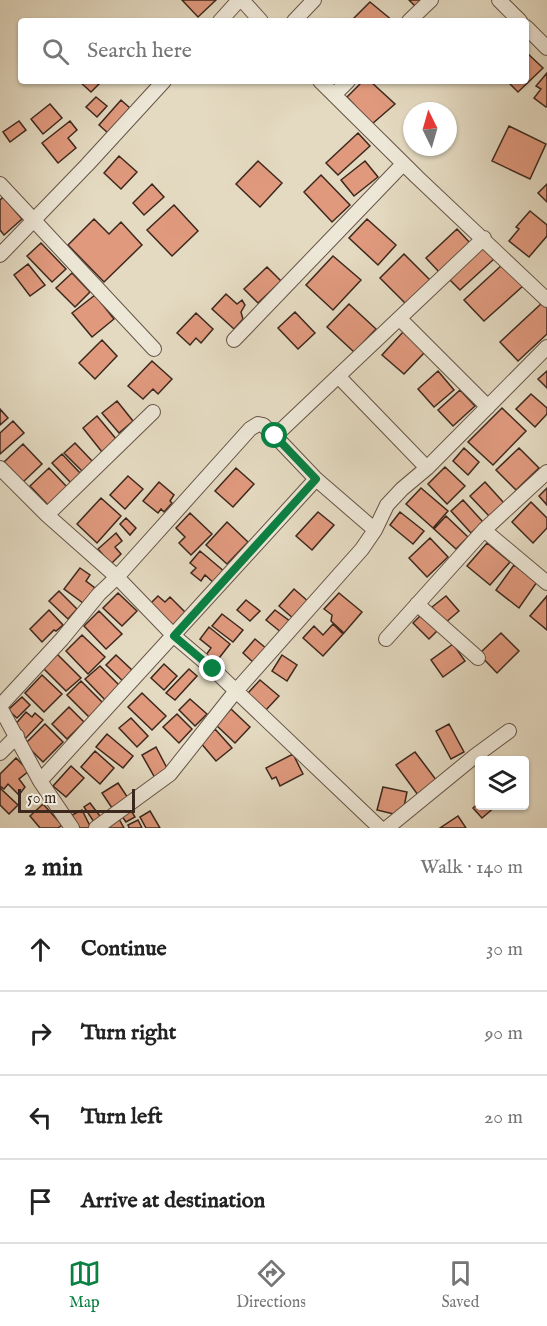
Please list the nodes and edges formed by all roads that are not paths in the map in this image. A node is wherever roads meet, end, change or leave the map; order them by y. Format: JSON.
{"nodes":[{"id":1,"x":240,"y":0,"type":"edge"},
{"id":2,"x":314,"y":0,"type":"edge"},
{"id":3,"x":431,"y":0,"type":"edge"},
{"id":4,"x":499,"y":0,"type":"edge"},
{"id":5,"x":223,"y":18,"type":"edge"},
{"id":6,"x":258,"y":18,"type":"edge"},
{"id":7,"x":297,"y":18,"type":"edge"},
{"id":8,"x":412,"y":18,"type":"edge"},
{"id":9,"x":517,"y":18,"type":"edge"},
{"id":10,"x":529,"y":30,"type":"edge"},
{"id":11,"x":547,"y":48,"type":"edge"},
{"id":12,"x":161,"y":84,"type":"edge"},
{"id":13,"x":323,"y":84,"type":"edge"},
{"id":14,"x":345,"y":84,"type":"edge"},
{"id":15,"x":334,"y":95,"type":"junction"},
{"id":16,"x":404,"y":164,"type":"junction"},
{"id":17,"x":2,"y":189,"type":"edge"},
{"id":18,"x":34,"y":219,"type":"junction"},
{"id":19,"x":484,"y":238,"type":"junction"},
{"id":20,"x":0,"y":255,"type":"edge"},
{"id":21,"x":547,"y":300,"type":"edge"},
{"id":22,"x":400,"y":319,"type":"junction"},
{"id":23,"x":234,"y":340,"type":"dead end"},
{"id":24,"x":547,"y":347,"type":"edge"},
{"id":25,"x":154,"y":349,"type":"dead end"},
{"id":26,"x":339,"y":376,"type":"junction"},
{"id":27,"x":488,"y":407,"type":"junction"},
{"id":28,"x":153,"y":412,"type":"dead end"},
{"id":29,"x":275,"y":436,"type":"junction"},
{"id":30,"x":0,"y":468,"type":"edge"},
{"id":31,"x":427,"y":468,"type":"junction"},
{"id":32,"x":547,"y":472,"type":"edge"},
{"id":33,"x":316,"y":479,"type":"junction"},
{"id":34,"x":47,"y":515,"type":"junction"},
{"id":35,"x":375,"y":530,"type":"junction"},
{"id":36,"x":484,"y":530,"type":"junction"},
{"id":37,"x":117,"y":577,"type":"junction"},
{"id":38,"x":547,"y":583,"type":"edge"},
{"id":39,"x":417,"y":603,"type":"junction"},
{"id":40,"x":174,"y":636,"type":"junction"},
{"id":41,"x":386,"y":639,"type":"dead end"},
{"id":42,"x":478,"y":658,"type":"dead end"},
{"id":43,"x":235,"y":692,"type":"junction"},
{"id":44,"x":0,"y":707,"type":"edge"},
{"id":45,"x":509,"y":731,"type":"dead end"},
{"id":46,"x":17,"y":735,"type":"junction"},
{"id":47,"x":0,"y":753,"type":"edge"},
{"id":48,"x":40,"y":781,"type":"junction"},
{"id":49,"x":72,"y":828,"type":"edge"},
{"id":50,"x":96,"y":828,"type":"edge"},
{"id":51,"x":380,"y":828,"type":"edge"},
{"id":52,"x":387,"y":828,"type":"edge"}],
"edges":[{"from":1,"to":5,"type":"street"},
{"from":1,"to":6,"type":"street"},
{"from":2,"to":7,"type":"street"},
{"from":3,"to":8,"type":"street"},
{"from":4,"to":9,"type":"street"},
{"from":10,"to":11,"type":"street"},
{"from":12,"to":18,"type":"street"},
{"from":13,"to":15,"type":"street"},
{"from":14,"to":15,"type":"street"},
{"from":15,"to":16,"type":"street"},
{"from":16,"to":19,"type":"street"},
{"from":16,"to":23,"type":"street"},
{"from":17,"to":18,"type":"street"},
{"from":18,"to":20,"type":"street"},
{"from":18,"to":25,"type":"street"},
{"from":19,"to":21,"type":"street"},
{"from":19,"to":22,"type":"street"},
{"from":22,"to":26,"type":"street"},
{"from":22,"to":27,"type":"street"},
{"from":24,"to":27,"type":"street"},
{"from":26,"to":29,"type":"street"},
{"from":26,"to":31,"type":"street"},
{"from":27,"to":31,"type":"street"},
{"from":28,"to":34,"type":"street"},
{"from":29,"to":33,"type":"street"},
{"from":29,"to":37,"type":"street"},
{"from":30,"to":34,"type":"street"},
{"from":31,"to":35,"type":"street"},
{"from":32,"to":36,"type":"street"},
{"from":33,"to":35,"type":"street"},
{"from":33,"to":40,"type":"street"},
{"from":34,"to":37,"type":"street"},
{"from":35,"to":43,"type":"street"},
{"from":36,"to":38,"type":"street"},
{"from":36,"to":39,"type":"street"},
{"from":37,"to":40,"type":"street"},
{"from":37,"to":44,"type":"street"},
{"from":39,"to":41,"type":"street"},
{"from":39,"to":42,"type":"street"},
{"from":40,"to":43,"type":"street"},
{"from":40,"to":48,"type":"street"},
{"from":43,"to":50,"type":"street"},
{"from":43,"to":51,"type":"street"},
{"from":44,"to":46,"type":"street"},
{"from":45,"to":52,"type":"street"},
{"from":46,"to":47,"type":"street"},
{"from":46,"to":48,"type":"street"},
{"from":48,"to":49,"type":"street"}]}
